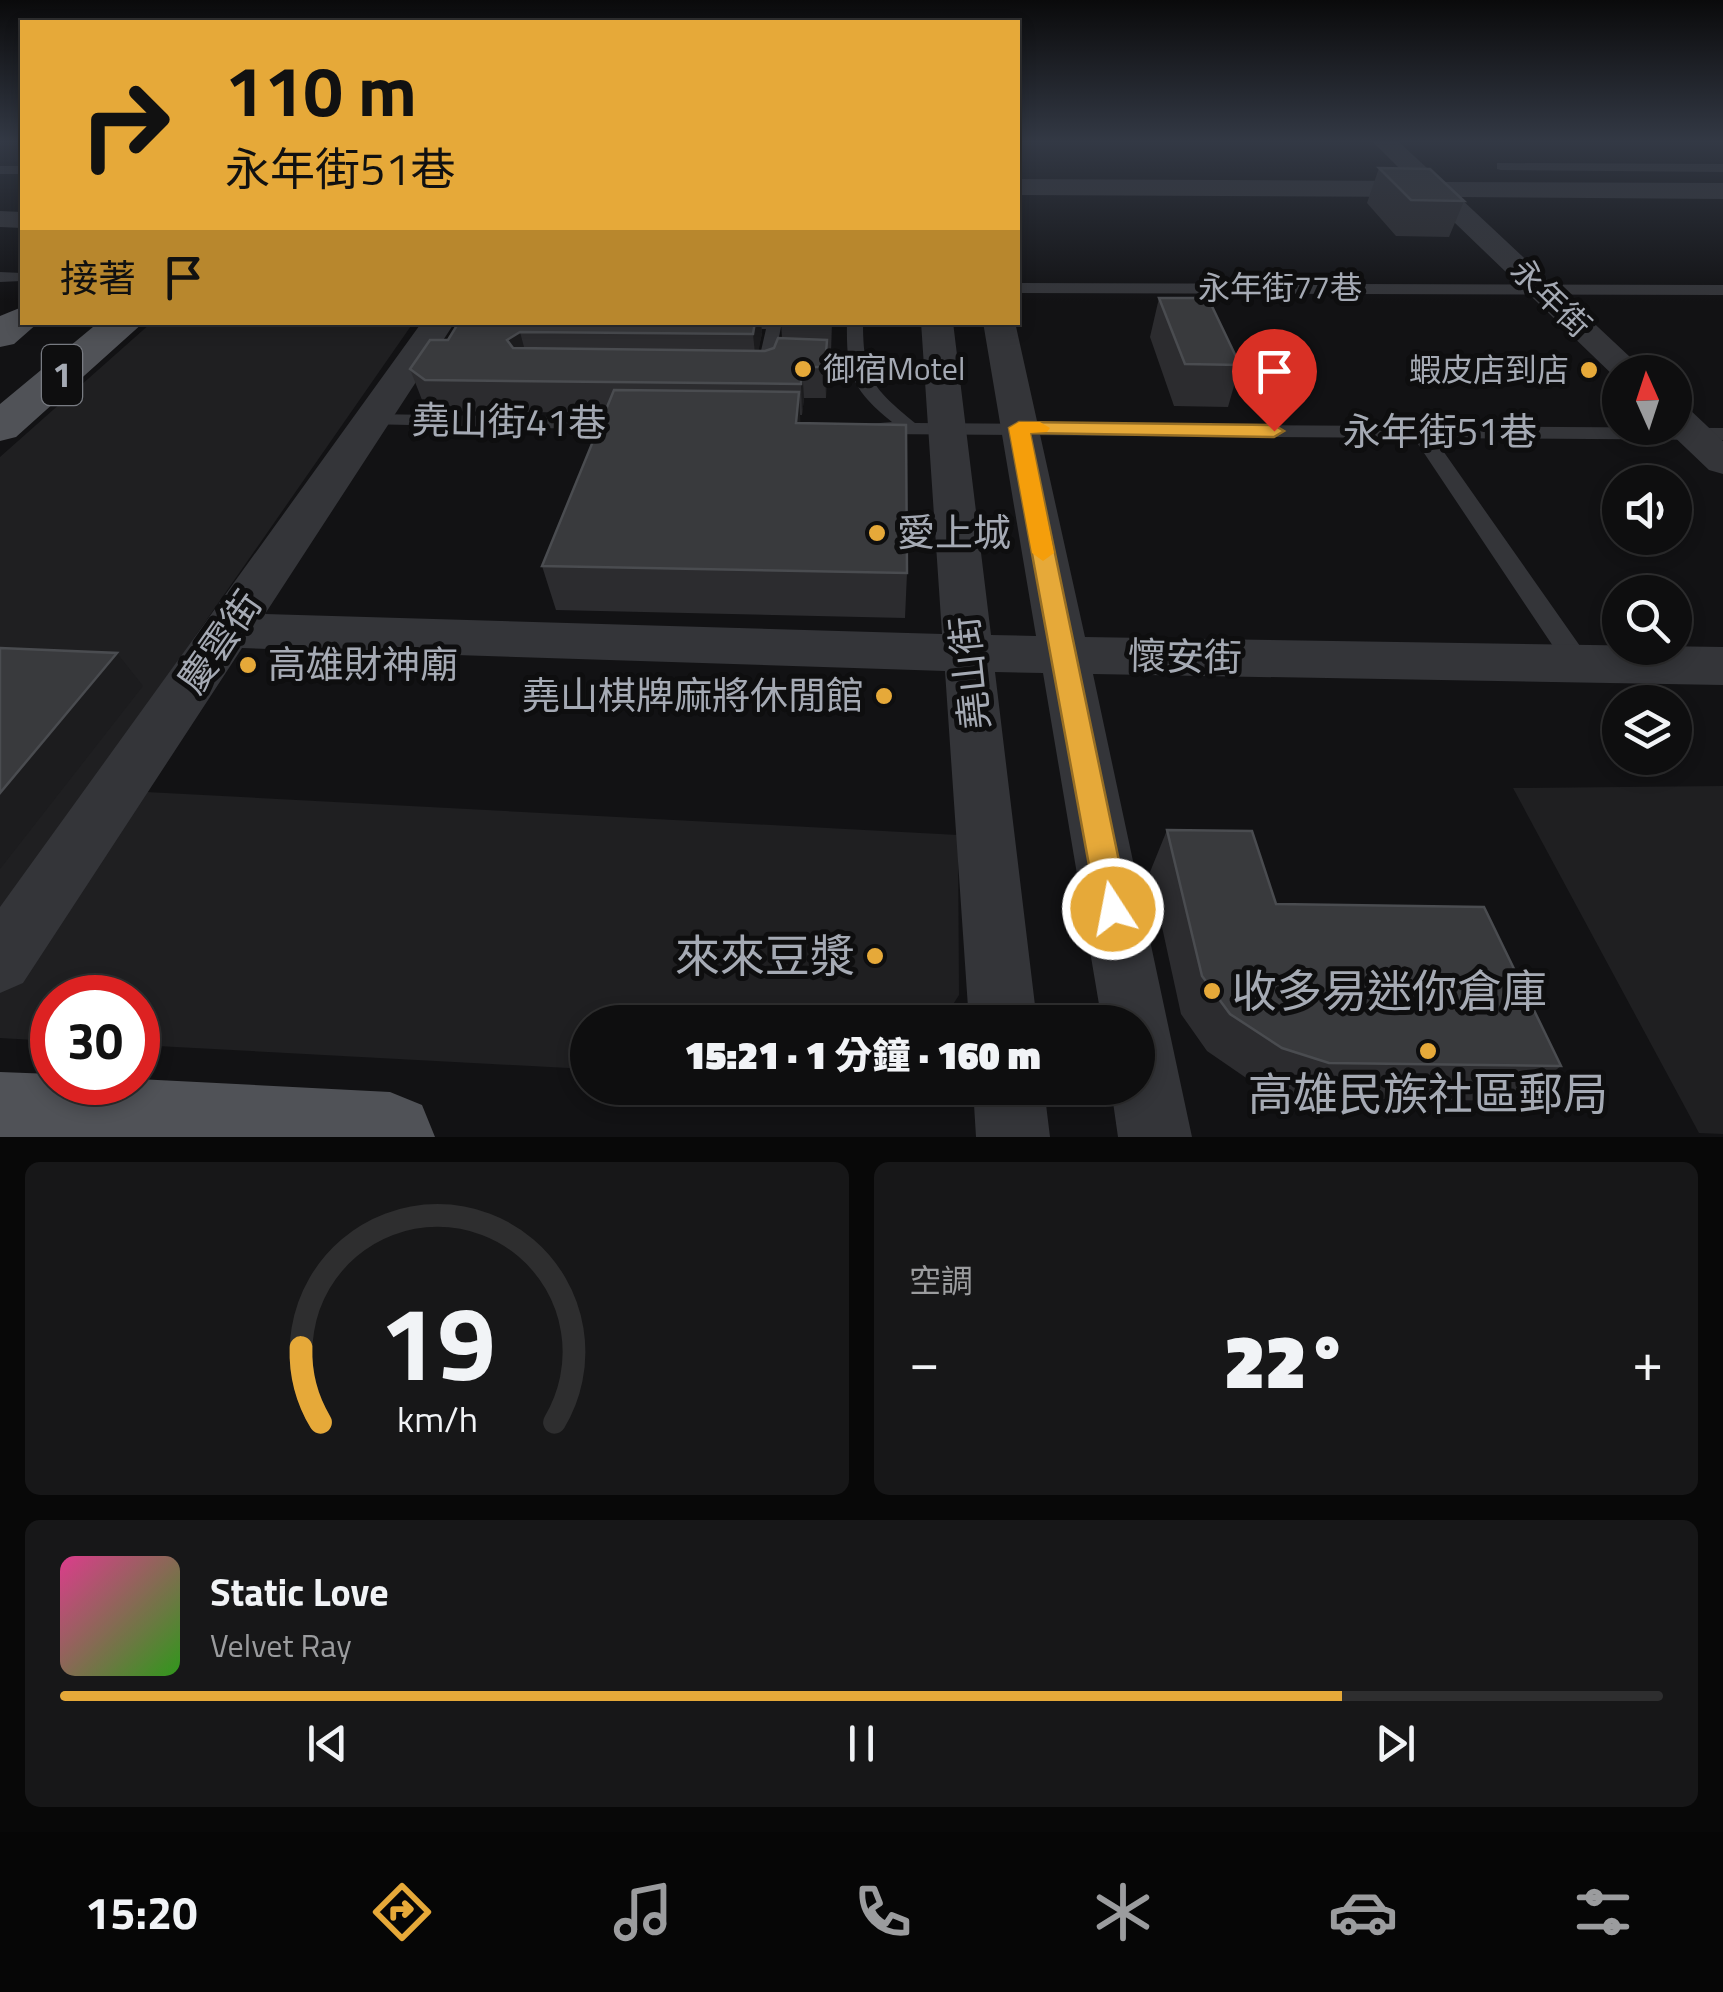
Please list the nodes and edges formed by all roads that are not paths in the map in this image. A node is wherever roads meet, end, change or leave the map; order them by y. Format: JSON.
{"nodes":[{"id":1,"x":1441,"y":195,"type":"edge"},
{"id":2,"x":20,"y":281,"type":"edge"},
{"id":3,"x":1020,"y":288,"type":"edge"},
{"id":4,"x":1542,"y":288,"type":"junction"},
{"id":5,"x":1723,"y":290,"type":"edge"},
{"id":6,"x":0,"y":297,"type":"edge"},
{"id":7,"x":64,"y":325,"type":"edge"},
{"id":8,"x":120,"y":325,"type":"edge"},
{"id":9,"x":437,"y":325,"type":"edge"},
{"id":10,"x":775,"y":325,"type":"edge"},
{"id":11,"x":938,"y":325,"type":"edge"},
{"id":12,"x":1000,"y":325,"type":"edge"},
{"id":13,"x":849,"y":333,"type":"edge"},
{"id":14,"x":1612,"y":355,"type":"edge"},
{"id":15,"x":748,"y":373,"type":"edge"},
{"id":16,"x":0,"y":376,"type":"edge"},
{"id":17,"x":372,"y":420,"type":"junction"},
{"id":18,"x":651,"y":424,"type":"edge"},
{"id":19,"x":0,"y":427,"type":"edge"},
{"id":20,"x":850,"y":427,"type":"edge"},
{"id":21,"x":928,"y":428,"type":"junction"},
{"id":22,"x":1019,"y":428,"type":"junction"},
{"id":23,"x":1697,"y":428,"type":"edge"},
{"id":24,"x":1420,"y":432,"type":"junction"},
{"id":25,"x":1723,"y":462,"type":"edge"},
{"id":26,"x":228,"y":630,"type":"junction"},
{"id":27,"x":968,"y":654,"type":"junction"},
{"id":28,"x":1062,"y":655,"type":"junction"},
{"id":29,"x":1578,"y":663,"type":"junction"},
{"id":30,"x":1723,"y":666,"type":"edge"},
{"id":31,"x":0,"y":961,"type":"edge"},
{"id":32,"x":1001,"y":1005,"type":"edge"},
{"id":33,"x":1133,"y":1005,"type":"edge"},
{"id":34,"x":1010,"y":1105,"type":"edge"},
{"id":35,"x":1151,"y":1105,"type":"edge"},
{"id":36,"x":0,"y":1116,"type":"edge"},
{"id":37,"x":390,"y":1137,"type":"edge"},
{"id":38,"x":1013,"y":1137,"type":"edge"},
{"id":39,"x":1156,"y":1137,"type":"edge"}],
"edges":[{"from":1,"to":4,"type":"street","name":"永年街"},
{"from":2,"to":6,"type":"main road"},
{"from":3,"to":4,"type":"lane","name":"永年街77巷"},
{"from":4,"to":5,"type":"lane","name":"永年街77巷"},
{"from":4,"to":14,"type":"street","name":"永年街"},
{"from":7,"to":16,"type":"main road","number":"1"},
{"from":8,"to":19,"type":"main road","number":"1"},
{"from":9,"to":17,"type":"street","name":"慶雲街"},
{"from":10,"to":15,"type":"lane"},
{"from":11,"to":21,"type":"street","name":"堯山街"},
{"from":12,"to":22,"type":"street"},
{"from":13,"to":21,"type":"lane"},
{"from":17,"to":18,"type":"lane","name":"堯山街41巷"},
{"from":17,"to":26,"type":"street","name":"慶雲街"},
{"from":20,"to":21,"type":"lane"},
{"from":21,"to":22,"type":"lane","name":"永年街51巷"},
{"from":21,"to":27,"type":"street","name":"堯山街"},
{"from":22,"to":24,"type":"lane","name":"永年街51巷"},
{"from":22,"to":28,"type":"street"},
{"from":23,"to":24,"type":"lane","name":"永年街51巷"},
{"from":23,"to":25,"type":"street"},
{"from":24,"to":29,"type":"lane"},
{"from":26,"to":27,"type":"street","name":"懷安街"},
{"from":26,"to":31,"type":"street","name":"慶雲街"},
{"from":27,"to":28,"type":"street","name":"懷安街"},
{"from":27,"to":32,"type":"street","name":"堯山街"},
{"from":28,"to":29,"type":"street","name":"懷安街"},
{"from":28,"to":33,"type":"street"},
{"from":29,"to":30,"type":"street","name":"懷安街"},
{"from":34,"to":38,"type":"street"},
{"from":35,"to":39,"type":"street"},
{"from":36,"to":37,"type":"main road"}]}
